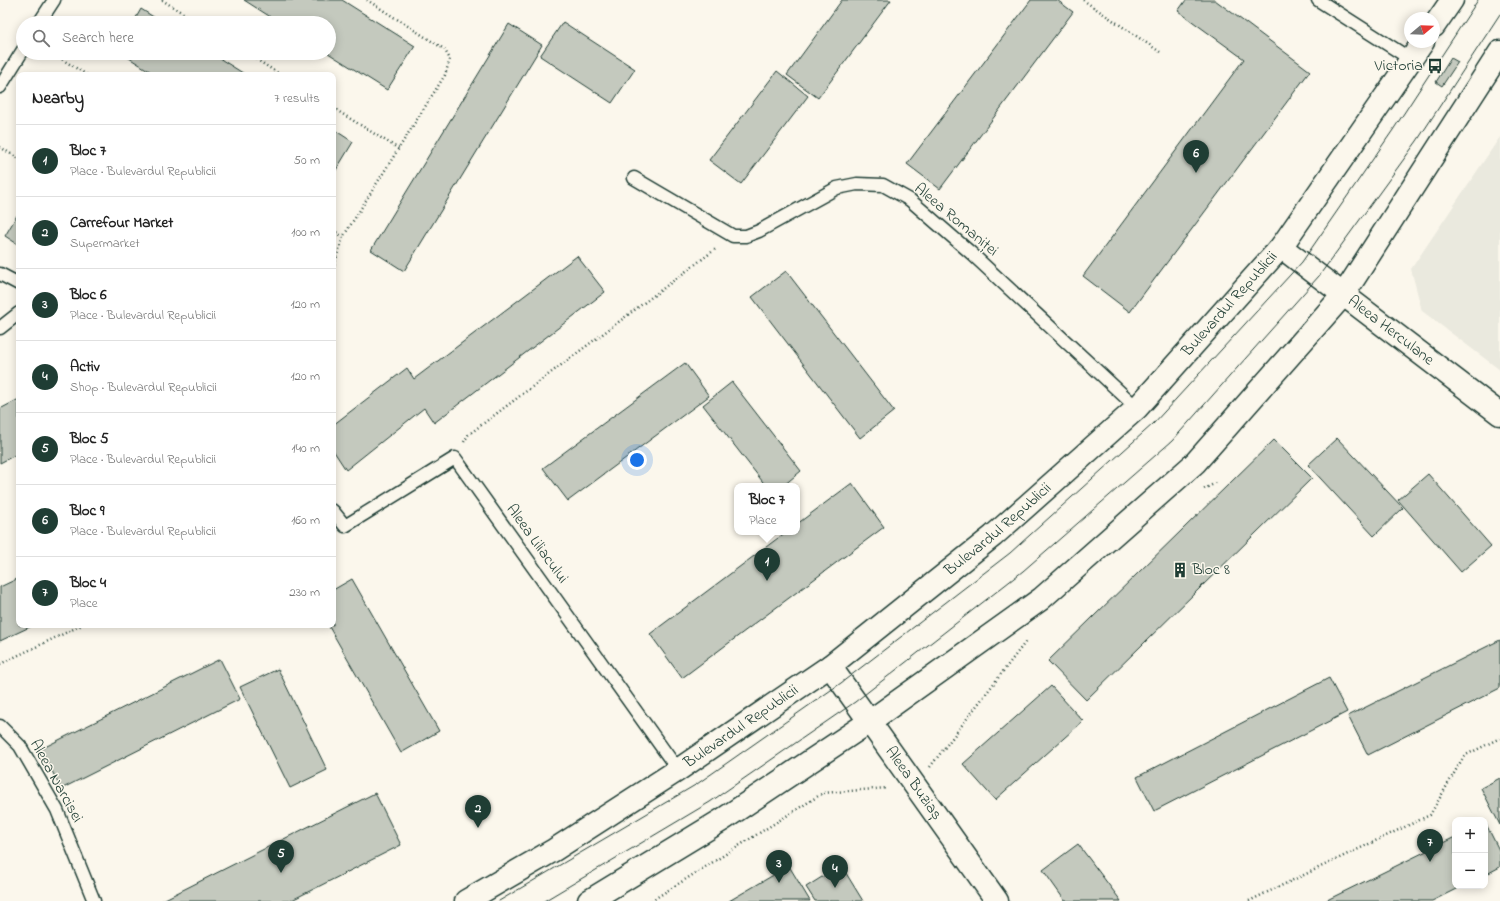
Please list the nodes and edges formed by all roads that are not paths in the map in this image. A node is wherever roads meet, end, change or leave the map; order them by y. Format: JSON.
{"nodes":[{"id":1,"x":54,"y":0,"type":"edge"},
{"id":2,"x":1318,"y":0,"type":"edge"},
{"id":3,"x":1452,"y":0,"type":"edge"},
{"id":4,"x":44,"y":16,"type":"edge"},
{"id":5,"x":1440,"y":17,"type":"edge"},
{"id":6,"x":1418,"y":51,"type":"edge"},
{"id":7,"x":1500,"y":52,"type":"edge"},
{"id":8,"x":17,"y":60,"type":"edge"},
{"id":9,"x":0,"y":87,"type":"edge"},
{"id":10,"x":634,"y":178,"type":"dead end"},
{"id":11,"x":1281,"y":247,"type":"junction"},
{"id":12,"x":0,"y":274,"type":"edge"},
{"id":13,"x":16,"y":282,"type":"edge"},
{"id":14,"x":1344,"y":294,"type":"junction"},
{"id":15,"x":16,"y":315,"type":"edge"},
{"id":16,"x":0,"y":328,"type":"edge"},
{"id":17,"x":1137,"y":408,"type":"junction"},
{"id":18,"x":1500,"y":414,"type":"edge"},
{"id":19,"x":336,"y":515,"type":"edge"},
{"id":20,"x":830,"y":666,"type":"junction"},
{"id":21,"x":869,"y":722,"type":"junction"},
{"id":22,"x":0,"y":726,"type":"edge"},
{"id":23,"x":678,"y":770,"type":"junction"},
{"id":24,"x":94,"y":901,"type":"edge"},
{"id":25,"x":466,"y":901,"type":"edge"},
{"id":26,"x":589,"y":901,"type":"edge"},
{"id":27,"x":997,"y":901,"type":"edge"}],
"edges":[{"from":1,"to":4,"type":"lane"},
{"from":2,"to":6,"type":"lane"},
{"from":3,"to":5,"type":"main road"},
{"from":6,"to":11,"type":"main road","name":"Bulevardul Republicii"},
{"from":7,"to":14,"type":"main road"},
{"from":8,"to":9,"type":"lane"},
{"from":10,"to":17,"type":"lane","name":"Aleea Romaniței"},
{"from":11,"to":14,"type":"main road","name":"Aleea Herculane"},
{"from":11,"to":17,"type":"main road","name":"Bulevardul Republicii"},
{"from":12,"to":13,"type":"lane"},
{"from":14,"to":18,"type":"main road","name":"Aleea Herculane"},
{"from":14,"to":21,"type":"main road"},
{"from":15,"to":16,"type":"lane"},
{"from":17,"to":20,"type":"main road","name":"Bulevardul Republicii"},
{"from":19,"to":23,"type":"lane","name":"Aleea Liliacului"},
{"from":20,"to":21,"type":"main road","name":"Aleea Buziaș"},
{"from":20,"to":23,"type":"main road","name":"Bulevardul Republicii"},
{"from":21,"to":26,"type":"main road"},
{"from":21,"to":27,"type":"main road","name":"Aleea Buziaș"},
{"from":22,"to":24,"type":"lane","name":"Aleea Narcisei"},
{"from":23,"to":25,"type":"main road","name":"Bulevardul Republicii"}]}
